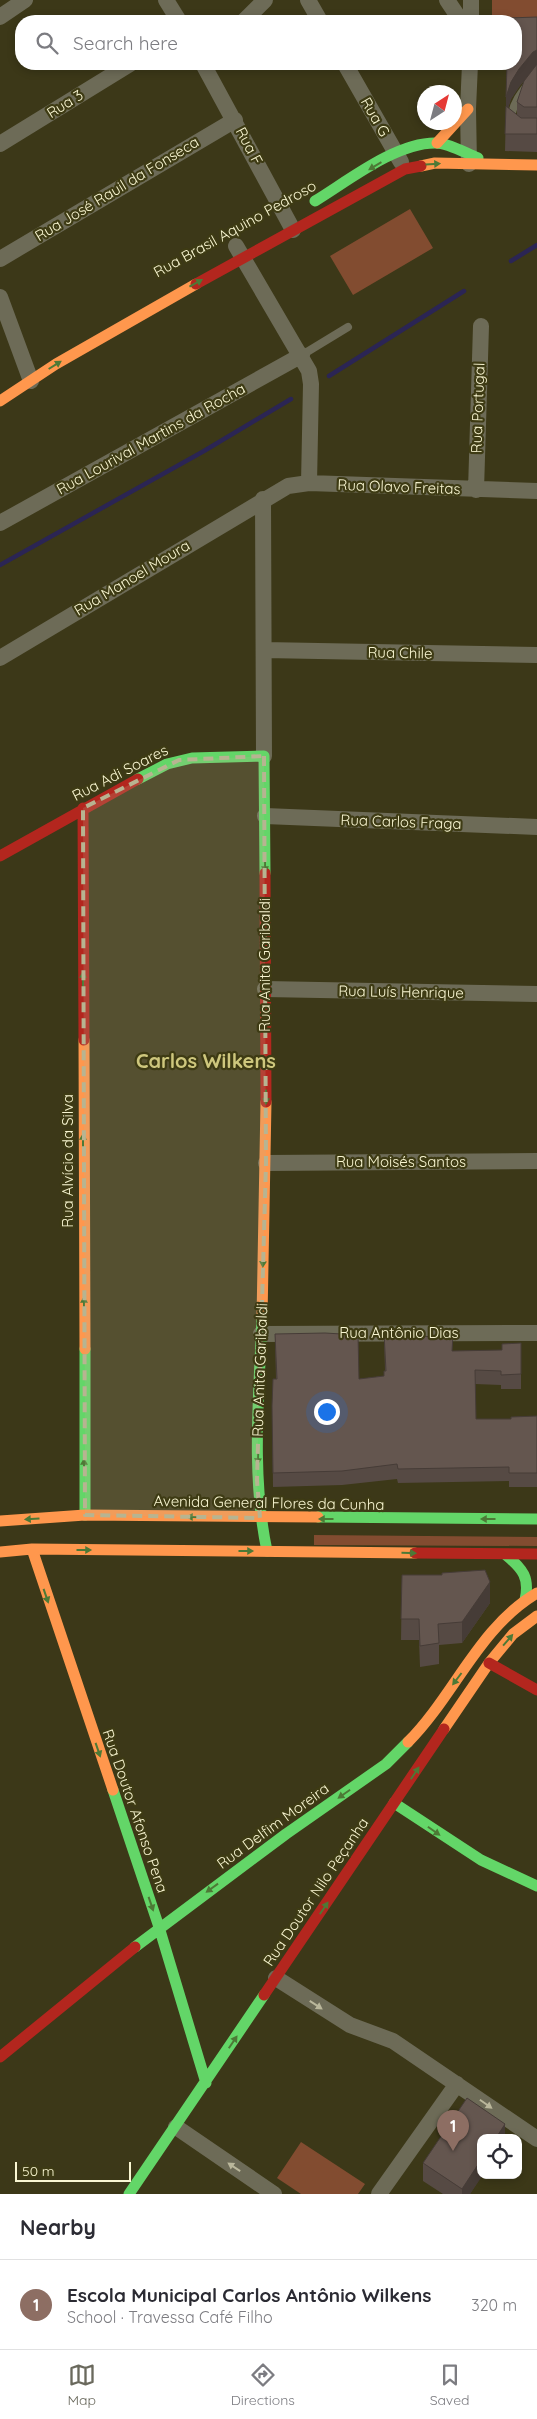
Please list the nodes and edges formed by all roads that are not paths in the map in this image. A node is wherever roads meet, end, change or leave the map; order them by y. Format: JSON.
{"nodes":[{"id":1,"x":25,"y":0,"type":"edge"},
{"id":2,"x":166,"y":0,"type":"edge"},
{"id":3,"x":265,"y":0,"type":"edge"},
{"id":4,"x":308,"y":0,"type":"edge"},
{"id":5,"x":448,"y":0,"type":"edge"},
{"id":6,"x":471,"y":0,"type":"edge"},
{"id":7,"x":175,"y":15,"type":"edge"},
{"id":8,"x":250,"y":15,"type":"edge"},
{"id":9,"x":317,"y":15,"type":"edge"},
{"id":10,"x":457,"y":15,"type":"edge"},
{"id":11,"x":471,"y":15,"type":"edge"},
{"id":12,"x":0,"y":17,"type":"edge"},
{"id":13,"x":120,"y":70,"type":"edge"},
{"id":14,"x":206,"y":70,"type":"edge"},
{"id":15,"x":348,"y":70,"type":"edge"},
{"id":16,"x":470,"y":70,"type":"edge"},
{"id":17,"x":537,"y":73,"type":"edge"},
{"id":18,"x":468,"y":109,"type":"junction"},
{"id":19,"x":235,"y":120,"type":"junction"},
{"id":20,"x":515,"y":127,"type":"edge"},
{"id":21,"x":437,"y":143,"type":"junction"},
{"id":22,"x":0,"y":144,"type":"edge"},
{"id":23,"x":396,"y":153,"type":"junction"},
{"id":24,"x":469,"y":159,"type":"junction"},
{"id":25,"x":537,"y":165,"type":"edge"},
{"id":26,"x":405,"y":169,"type":"junction"},
{"id":27,"x":290,"y":219,"type":"junction"},
{"id":28,"x":237,"y":249,"type":"junction"},
{"id":29,"x":0,"y":258,"type":"edge"},
{"id":30,"x":0,"y":297,"type":"edge"},
{"id":31,"x":481,"y":326,"type":"dead end"},
{"id":32,"x":348,"y":327,"type":"dead end"},
{"id":33,"x":302,"y":355,"type":"junction"},
{"id":34,"x":26,"y":372,"type":"junction"},
{"id":35,"x":0,"y":401,"type":"edge"},
{"id":36,"x":309,"y":483,"type":"junction"},
{"id":37,"x":476,"y":490,"type":"junction"},
{"id":38,"x":537,"y":491,"type":"edge"},
{"id":39,"x":263,"y":498,"type":"junction"},
{"id":40,"x":0,"y":523,"type":"edge"},
{"id":41,"x":264,"y":650,"type":"junction"},
{"id":42,"x":537,"y":655,"type":"edge"},
{"id":43,"x":0,"y":658,"type":"edge"},
{"id":44,"x":264,"y":756,"type":"junction"},
{"id":45,"x":83,"y":808,"type":"junction"},
{"id":46,"x":265,"y":816,"type":"junction"},
{"id":47,"x":537,"y":828,"type":"edge"},
{"id":48,"x":0,"y":856,"type":"edge"},
{"id":49,"x":265,"y":989,"type":"junction"},
{"id":50,"x":537,"y":994,"type":"edge"},
{"id":51,"x":537,"y":1161,"type":"edge"},
{"id":52,"x":266,"y":1163,"type":"junction"},
{"id":53,"x":537,"y":1333,"type":"edge"},
{"id":54,"x":261,"y":1334,"type":"junction"},
{"id":55,"x":85,"y":1515,"type":"junction"},
{"id":56,"x":260,"y":1518,"type":"junction"},
{"id":57,"x":537,"y":1519,"type":"edge"},
{"id":58,"x":0,"y":1521,"type":"edge"},
{"id":59,"x":32,"y":1549,"type":"junction"},
{"id":60,"x":267,"y":1551,"type":"junction"},
{"id":61,"x":0,"y":1552,"type":"edge"},
{"id":62,"x":537,"y":1554,"type":"edge"},
{"id":63,"x":506,"y":1555,"type":"junction"},
{"id":64,"x":537,"y":1593,"type":"edge"},
{"id":65,"x":525,"y":1600,"type":"junction"},
{"id":66,"x":537,"y":1616,"type":"edge"},
{"id":67,"x":489,"y":1663,"type":"junction"},
{"id":68,"x":537,"y":1690,"type":"edge"},
{"id":69,"x":394,"y":1803,"type":"junction"},
{"id":70,"x":537,"y":1886,"type":"edge"},
{"id":71,"x":159,"y":1927,"type":"junction"},
{"id":72,"x":276,"y":1978,"type":"junction"},
{"id":73,"x":0,"y":2057,"type":"edge"},
{"id":74,"x":206,"y":2083,"type":"junction"},
{"id":75,"x":457,"y":2084,"type":"junction"},
{"id":76,"x":176,"y":2127,"type":"junction"},
{"id":77,"x":537,"y":2139,"type":"edge"},
{"id":78,"x":129,"y":2194,"type":"edge"},
{"id":79,"x":274,"y":2194,"type":"edge"},
{"id":80,"x":379,"y":2194,"type":"edge"}],
"edges":[{"from":1,"to":12,"type":"street"},
{"from":2,"to":7,"type":"street"},
{"from":3,"to":8,"type":"street"},
{"from":4,"to":9,"type":"street"},
{"from":5,"to":10,"type":"street"},
{"from":6,"to":11,"type":"street"},
{"from":13,"to":22,"type":"street","name":"Rua 3"},
{"from":14,"to":19,"type":"street","name":"Rua F"},
{"from":15,"to":23,"type":"street","name":"Rua G"},
{"from":16,"to":18,"type":"street"},
{"from":17,"to":20,"type":"lane"},
{"from":18,"to":21,"type":"main road"},
{"from":18,"to":24,"type":"street"},
{"from":19,"to":27,"type":"street","name":"Rua F"},
{"from":19,"to":29,"type":"street","name":"Rua José Rauil da Fonseca"},
{"from":21,"to":23,"type":"main road","name":"Rua Brasil Aquino Pedroso"},
{"from":21,"to":24,"type":"main road","name":"Rua Brasil Aquino Pedroso"},
{"from":23,"to":26,"type":"street","name":"Rua G"},
{"from":23,"to":27,"type":"main road","name":"Rua Brasil Aquino Pedroso","one_way":true},
{"from":24,"to":25,"type":"main road","name":"Rua Brasil Aquino Pedroso"},
{"from":26,"to":24,"type":"main road","name":"Rua Brasil Aquino Pedroso","one_way":true},
{"from":26,"to":27,"type":"main road","name":"Rua Brasil Aquino Pedroso"},
{"from":27,"to":28,"type":"main road","name":"Rua Brasil Aquino Pedroso"},
{"from":28,"to":33,"type":"street"},
{"from":34,"to":28,"type":"main road","name":"Rua Brasil Aquino Pedroso","one_way":true},
{"from":30,"to":34,"type":"street"},
{"from":31,"to":37,"type":"street","name":"Rua Portugal"},
{"from":32,"to":33,"type":"lane"},
{"from":33,"to":36,"type":"street"},
{"from":33,"to":40,"type":"street","name":"Rua Lourival Martins da Rocha"},
{"from":34,"to":35,"type":"main road","name":"Rua Brasil Aquino Pedroso"},
{"from":36,"to":37,"type":"street","name":"Rua Olavo Freitas"},
{"from":36,"to":39,"type":"street","name":"Rua Olavo Freitas"},
{"from":37,"to":38,"type":"street","name":"Rua Olavo Freitas"},
{"from":39,"to":41,"type":"street","name":"Rua Anita Garibaldi"},
{"from":39,"to":43,"type":"street","name":"Rua Manoel Moura"},
{"from":41,"to":42,"type":"street","name":"Rua Chile"},
{"from":41,"to":44,"type":"street","name":"Rua Anita Garibaldi"},
{"from":44,"to":45,"type":"main road","name":"Rua Adi Soares"},
{"from":44,"to":46,"type":"main road","name":"Rua Anita Garibaldi"},
{"from":45,"to":48,"type":"main road","name":"Rua Adi Soares"},
{"from":55,"to":45,"type":"main road","name":"Rua Alvício da Silva","one_way":true},
{"from":46,"to":47,"type":"street","name":"Rua Carlos Fraga"},
{"from":46,"to":49,"type":"main road","name":"Rua Anita Garibaldi","one_way":true},
{"from":49,"to":50,"type":"street","name":"Rua Luís Henrique"},
{"from":49,"to":52,"type":"main road","name":"Rua Anita Garibaldi","one_way":true},
{"from":51,"to":52,"type":"street","name":"Rua Moisés Santos"},
{"from":52,"to":54,"type":"main road","name":"Rua Anita Garibaldi","one_way":true},
{"from":53,"to":54,"type":"street","name":"Rua Antônio Dias"},
{"from":54,"to":56,"type":"main road","name":"Rua Anita Garibaldi","one_way":true},
{"from":56,"to":55,"type":"main road","name":"Avenida General Flores da Cunha","one_way":true},
{"from":55,"to":58,"type":"main road","name":"Avenida General Flores da Cunha","one_way":true},
{"from":57,"to":56,"type":"main road","name":"Avenida General Flores da Cunha","one_way":true},
{"from":56,"to":60,"type":"main road","name":"Rua Anita Garibaldi"},
{"from":59,"to":60,"type":"main road","one_way":true},
{"from":59,"to":61,"type":"main road"},
{"from":59,"to":71,"type":"main road","name":"Rua Doutor Afonso Pena","one_way":true},
{"from":60,"to":63,"type":"main road","one_way":true},
{"from":62,"to":63,"type":"main road"},
{"from":63,"to":65,"type":"main road"},
{"from":64,"to":65,"type":"main road","name":"Rua Delfim Moreira"},
{"from":65,"to":71,"type":"main road","name":"Rua Delfim Moreira","one_way":true},
{"from":67,"to":66,"type":"main road","name":"Rua Doutor Nilo Peçanha","one_way":true},
{"from":67,"to":68,"type":"main road"},
{"from":69,"to":67,"type":"main road","name":"Rua Doutor Nilo Peçanha","one_way":true},
{"from":69,"to":70,"type":"main road","one_way":true},
{"from":72,"to":69,"type":"main road","name":"Rua Doutor Nilo Peçanha","one_way":true},
{"from":71,"to":73,"type":"main road","name":"Rua Delfim Moreira"},
{"from":71,"to":74,"type":"main road","name":"Rua Doutor Afonso Pena"},
{"from":74,"to":72,"type":"main road","name":"Rua Doutor Nilo Peçanha","one_way":true},
{"from":72,"to":75,"type":"street","one_way":true},
{"from":74,"to":76,"type":"main road","name":"Rua Doutor Nilo Peçanha"},
{"from":75,"to":77,"type":"street","one_way":true},
{"from":75,"to":80,"type":"street"},
{"from":76,"to":78,"type":"main road","name":"Rua Doutor Nilo Peçanha"},
{"from":79,"to":76,"type":"street","one_way":true}]}
